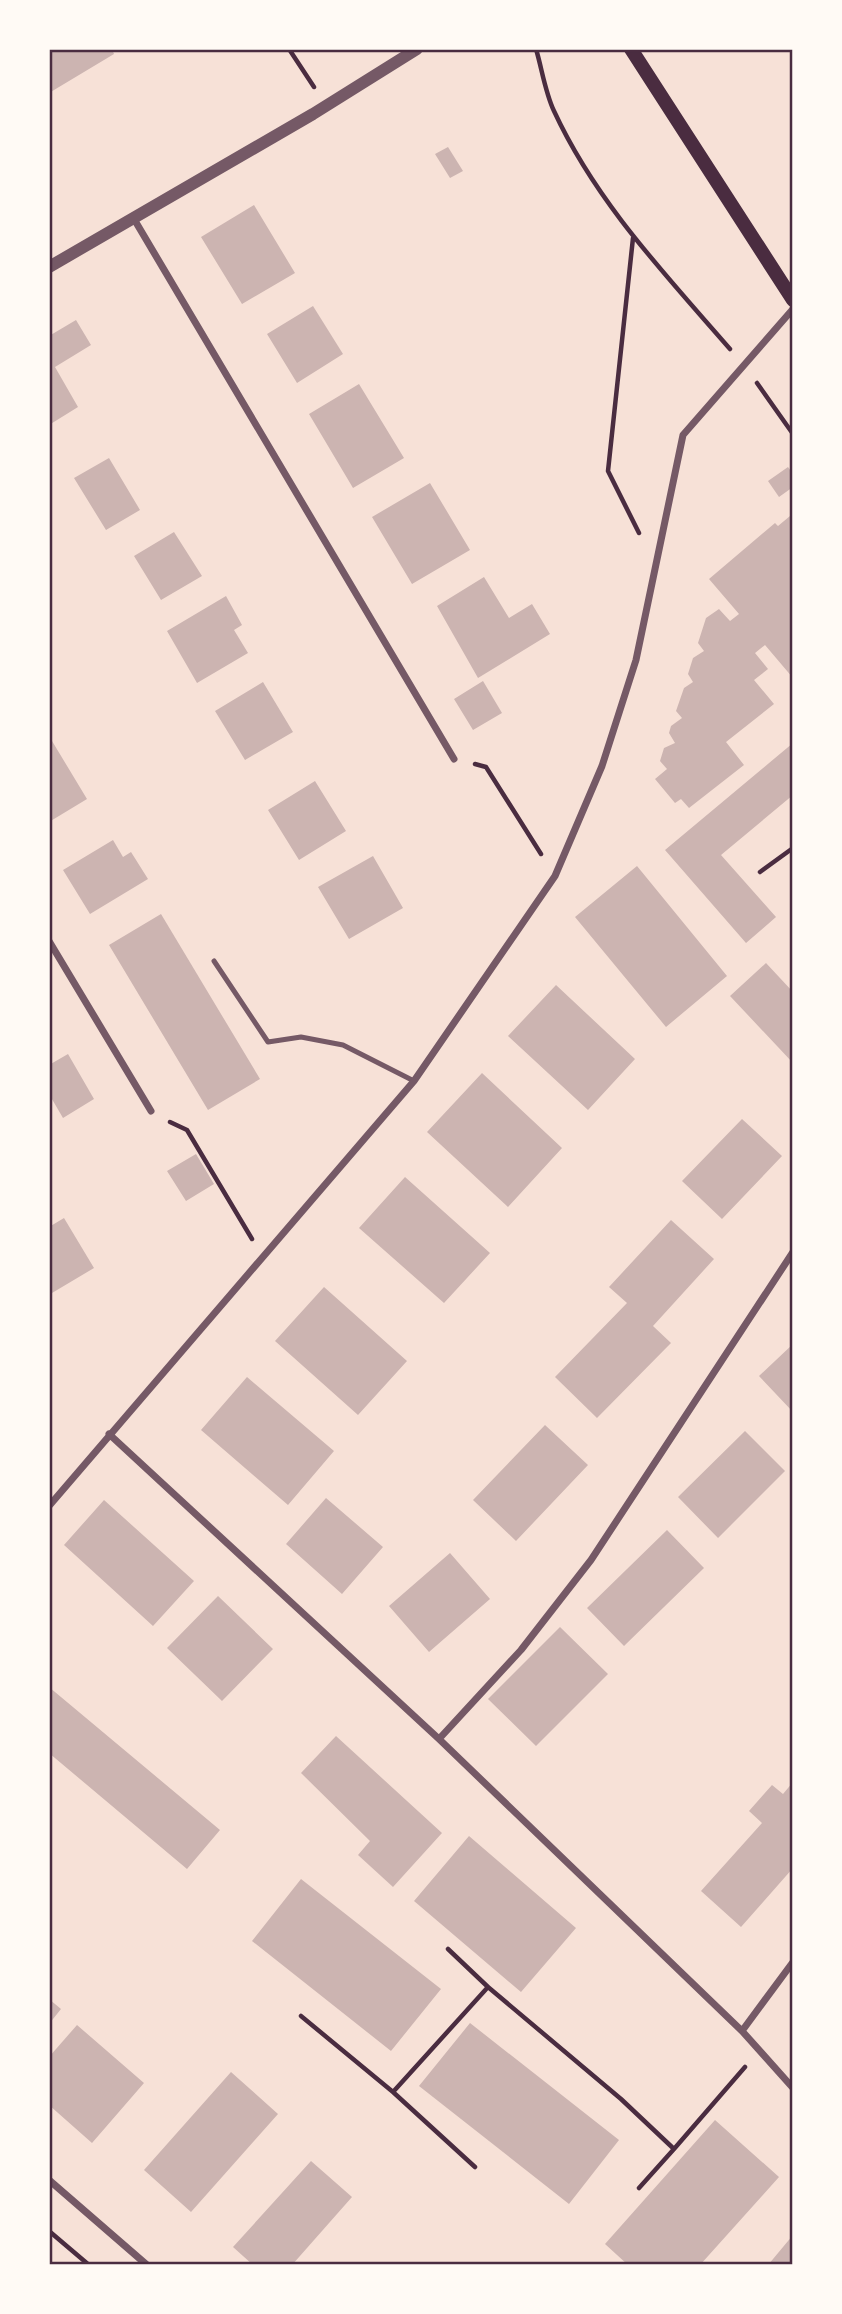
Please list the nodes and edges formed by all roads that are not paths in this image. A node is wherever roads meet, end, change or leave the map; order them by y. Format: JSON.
{"nodes":[{"id":1,"x":417,"y":49,"type":"edge"},
{"id":2,"x":631,"y":49,"type":"edge"},
{"id":3,"x":134,"y":219,"type":"junction"},
{"id":4,"x":49,"y":267,"type":"edge"},
{"id":5,"x":793,"y":300,"type":"edge"},
{"id":6,"x":793,"y":309,"type":"edge"},
{"id":7,"x":454,"y":759,"type":"road end"},
{"id":8,"x":49,"y":941,"type":"edge"},
{"id":9,"x":214,"y":961,"type":"dead end"},
{"id":10,"x":414,"y":1081,"type":"junction"},
{"id":11,"x":150,"y":1111,"type":"road end"},
{"id":12,"x":793,"y":1252,"type":"edge"},
{"id":13,"x":109,"y":1434,"type":"junction"},
{"id":14,"x":49,"y":1506,"type":"edge"},
{"id":15,"x":439,"y":1739,"type":"junction"},
{"id":16,"x":793,"y":1962,"type":"edge"},
{"id":17,"x":742,"y":2031,"type":"junction"},
{"id":18,"x":793,"y":2088,"type":"edge"},
{"id":19,"x":49,"y":2180,"type":"edge"},
{"id":20,"x":147,"y":2265,"type":"edge"}],
"edges":[{"from":1,"to":3,"type":"street"},
{"from":2,"to":5,"type":"main road"},
{"from":3,"to":4,"type":"street"},
{"from":3,"to":7,"type":"street"},
{"from":6,"to":10,"type":"street"},
{"from":8,"to":11,"type":"street"},
{"from":9,"to":10,"type":"lane"},
{"from":10,"to":13,"type":"street"},
{"from":12,"to":15,"type":"street"},
{"from":13,"to":14,"type":"street"},
{"from":13,"to":15,"type":"street"},
{"from":15,"to":17,"type":"street"},
{"from":16,"to":17,"type":"street"},
{"from":17,"to":18,"type":"street"},
{"from":19,"to":20,"type":"street"}]}
